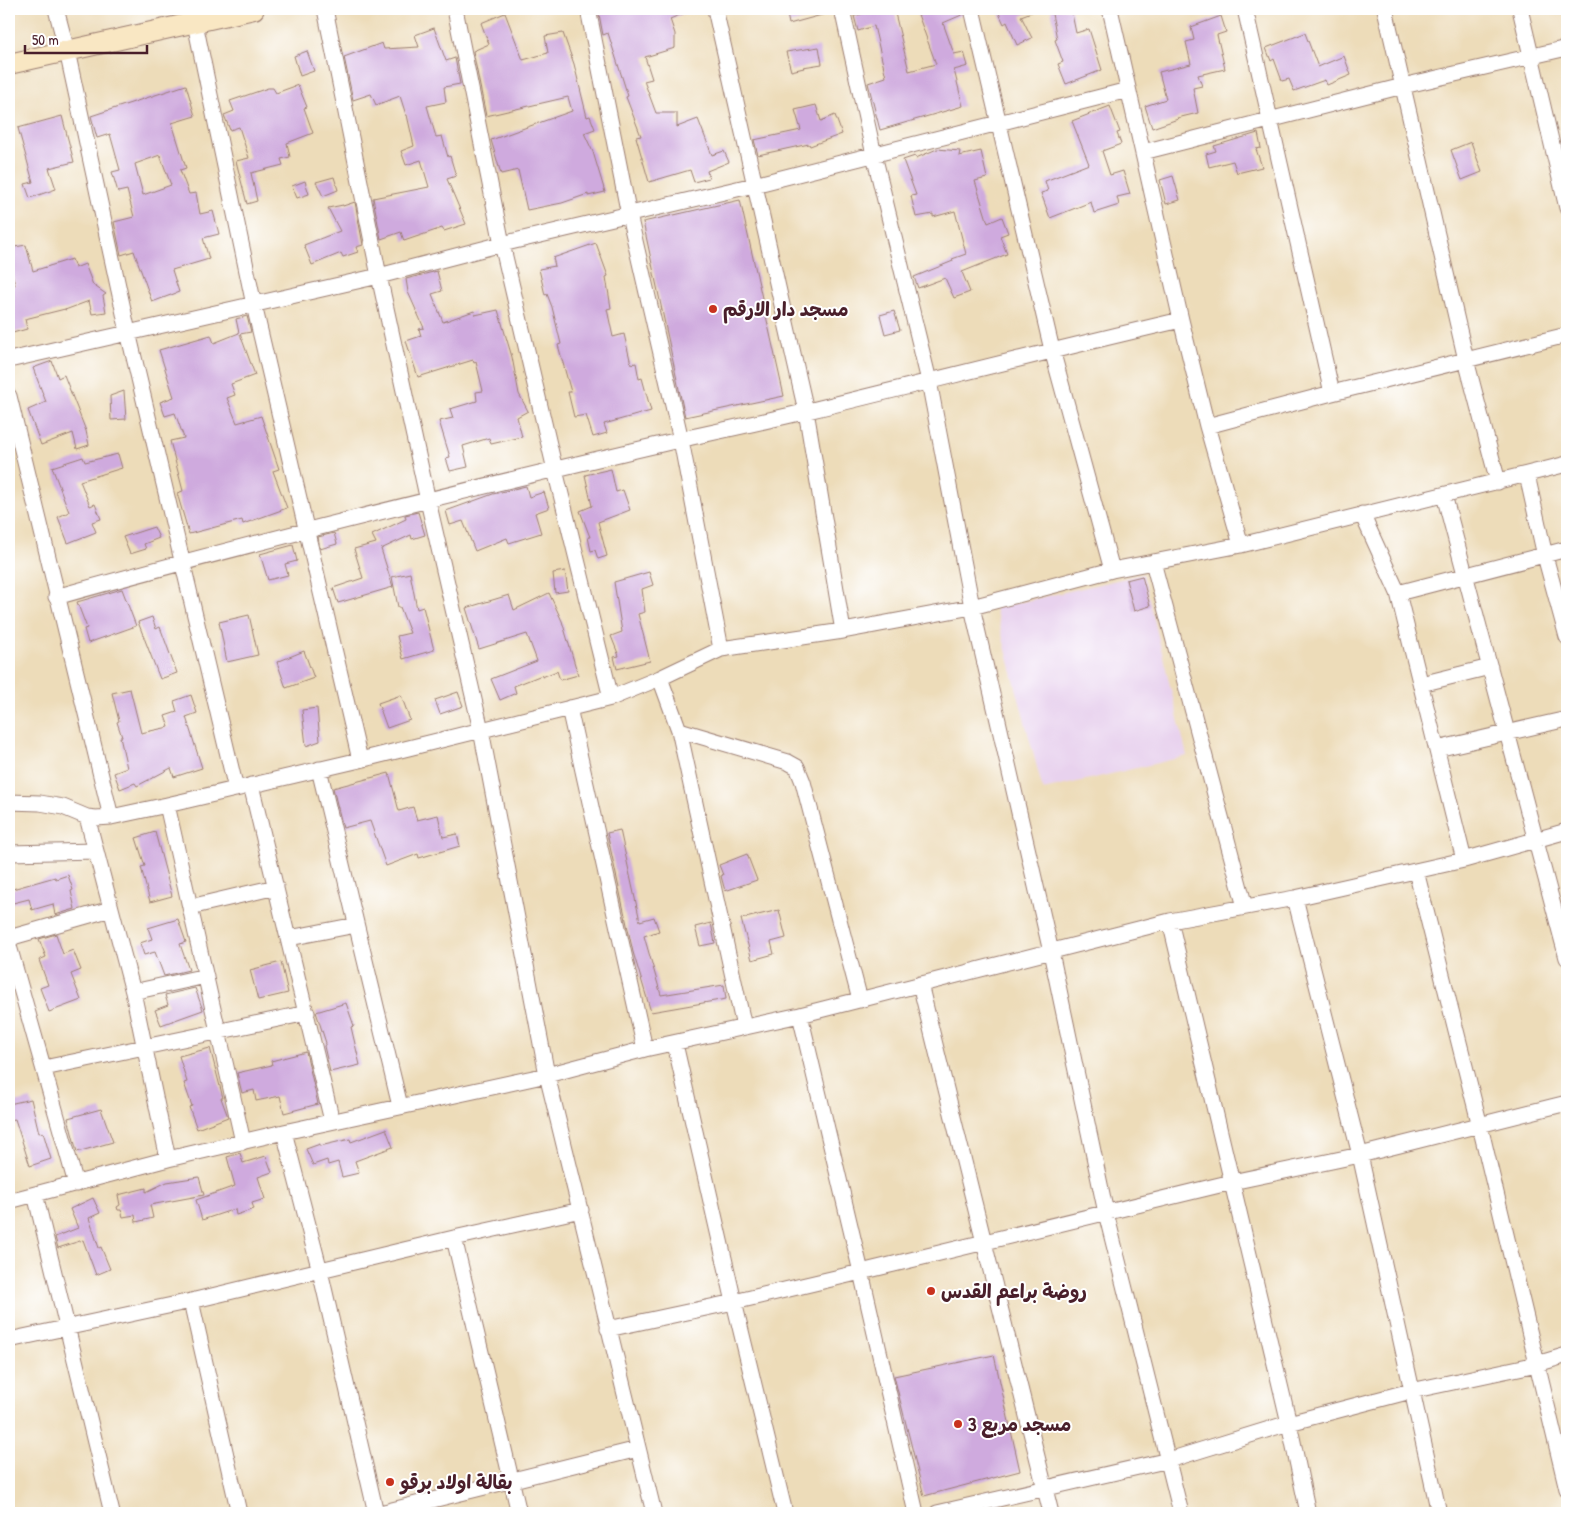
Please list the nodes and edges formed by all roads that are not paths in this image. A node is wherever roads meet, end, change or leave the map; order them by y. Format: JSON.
{"nodes":[{"id":1,"x":56,"y":9,"type":"edge"},
{"id":2,"x":254,"y":9,"type":"edge"},
{"id":3,"x":325,"y":9,"type":"edge"},
{"id":4,"x":455,"y":9,"type":"edge"},
{"id":5,"x":588,"y":9,"type":"edge"},
{"id":6,"x":715,"y":9,"type":"edge"},
{"id":7,"x":842,"y":9,"type":"edge"},
{"id":8,"x":972,"y":9,"type":"edge"},
{"id":9,"x":1110,"y":9,"type":"edge"},
{"id":10,"x":1245,"y":9,"type":"edge"},
{"id":11,"x":1385,"y":9,"type":"edge"},
{"id":12,"x":1520,"y":9,"type":"edge"},
{"id":13,"x":194,"y":16,"type":"edge"},
{"id":14,"x":1567,"y":48,"type":"edge"},
{"id":15,"x":67,"y":51,"type":"junction"},
{"id":16,"x":1532,"y":56,"type":"junction"},
{"id":17,"x":9,"y":64,"type":"edge"},
{"id":18,"x":1404,"y":86,"type":"junction"},
{"id":19,"x":1128,"y":90,"type":"junction"},
{"id":20,"x":1269,"y":120,"type":"junction"},
{"id":21,"x":998,"y":122,"type":"junction"},
{"id":22,"x":1143,"y":152,"type":"junction"},
{"id":23,"x":874,"y":155,"type":"junction"},
{"id":24,"x":754,"y":185,"type":"junction"},
{"id":25,"x":1567,"y":208,"type":"edge"},
{"id":26,"x":629,"y":215,"type":"junction"},
{"id":27,"x":502,"y":244,"type":"junction"},
{"id":28,"x":379,"y":276,"type":"junction"},
{"id":29,"x":254,"y":305,"type":"junction"},
{"id":30,"x":1181,"y":320,"type":"junction"},
{"id":31,"x":128,"y":332,"type":"junction"},
{"id":32,"x":1567,"y":335,"type":"edge"},
{"id":33,"x":1052,"y":350,"type":"junction"},
{"id":34,"x":9,"y":360,"type":"edge"},
{"id":35,"x":1466,"y":360,"type":"junction"},
{"id":36,"x":928,"y":381,"type":"junction"},
{"id":37,"x":1332,"y":393,"type":"junction"},
{"id":38,"x":9,"y":396,"type":"edge"},
{"id":39,"x":806,"y":411,"type":"junction"},
{"id":40,"x":1208,"y":426,"type":"junction"},
{"id":41,"x":681,"y":440,"type":"junction"},
{"id":42,"x":1567,"y":464,"type":"edge"},
{"id":43,"x":555,"y":470,"type":"junction"},
{"id":44,"x":1527,"y":475,"type":"junction"},
{"id":45,"x":1498,"y":482,"type":"junction"},
{"id":46,"x":1444,"y":495,"type":"junction"},
{"id":47,"x":428,"y":500,"type":"junction"},
{"id":48,"x":1362,"y":514,"type":"junction"},
{"id":49,"x":306,"y":530,"type":"junction"},
{"id":50,"x":1241,"y":545,"type":"junction"},
{"id":51,"x":1567,"y":549,"type":"edge"},
{"id":52,"x":1545,"y":556,"type":"junction"},
{"id":53,"x":183,"y":562,"type":"junction"},
{"id":54,"x":1153,"y":562,"type":"junction"},
{"id":55,"x":1112,"y":570,"type":"junction"},
{"id":56,"x":1466,"y":577,"type":"junction"},
{"id":57,"x":1398,"y":593,"type":"junction"},
{"id":58,"x":56,"y":597,"type":"junction"},
{"id":59,"x":972,"y":607,"type":"junction"},
{"id":60,"x":843,"y":631,"type":"junction"},
{"id":61,"x":1567,"y":637,"type":"edge"},
{"id":62,"x":720,"y":649,"type":"junction"},
{"id":63,"x":1490,"y":667,"type":"junction"},
{"id":64,"x":660,"y":678,"type":"junction"},
{"id":65,"x":1421,"y":684,"type":"junction"},
{"id":66,"x":611,"y":698,"type":"junction"},
{"id":67,"x":569,"y":708,"type":"junction"},
{"id":68,"x":1567,"y":719,"type":"edge"},
{"id":69,"x":481,"y":730,"type":"junction"},
{"id":70,"x":679,"y":730,"type":"junction"},
{"id":71,"x":1508,"y":732,"type":"junction"},
{"id":72,"x":1436,"y":749,"type":"junction"},
{"id":73,"x":360,"y":760,"type":"junction"},
{"id":74,"x":319,"y":769,"type":"junction"},
{"id":75,"x":251,"y":785,"type":"junction"},
{"id":76,"x":236,"y":789,"type":"junction"},
{"id":77,"x":9,"y":802,"type":"edge"},
{"id":78,"x":167,"y":805,"type":"junction"},
{"id":79,"x":87,"y":817,"type":"junction"},
{"id":80,"x":111,"y":817,"type":"junction"},
{"id":81,"x":1567,"y":831,"type":"edge"},
{"id":82,"x":1537,"y":838,"type":"junction"},
{"id":83,"x":96,"y":851,"type":"junction"},
{"id":84,"x":9,"y":853,"type":"edge"},
{"id":85,"x":1464,"y":860,"type":"junction"},
{"id":86,"x":1416,"y":871,"type":"junction"},
{"id":87,"x":276,"y":887,"type":"junction"},
{"id":88,"x":1295,"y":898,"type":"junction"},
{"id":89,"x":190,"y":907,"type":"junction"},
{"id":90,"x":1245,"y":908,"type":"junction"},
{"id":91,"x":111,"y":909,"type":"junction"},
{"id":92,"x":1170,"y":921,"type":"junction"},
{"id":93,"x":356,"y":925,"type":"junction"},
{"id":94,"x":289,"y":938,"type":"junction"},
{"id":95,"x":1051,"y":952,"type":"junction"},
{"id":96,"x":1567,"y":958,"type":"edge"},
{"id":97,"x":12,"y":971,"type":"edge"},
{"id":98,"x":206,"y":976,"type":"junction"},
{"id":99,"x":920,"y":984,"type":"junction"},
{"id":100,"x":133,"y":992,"type":"junction"},
{"id":101,"x":860,"y":1000,"type":"junction"},
{"id":102,"x":307,"y":1013,"type":"junction"},
{"id":103,"x":800,"y":1015,"type":"junction"},
{"id":104,"x":744,"y":1027,"type":"junction"},
{"id":105,"x":218,"y":1032,"type":"junction"},
{"id":106,"x":675,"y":1044,"type":"junction"},
{"id":107,"x":145,"y":1047,"type":"junction"},
{"id":108,"x":645,"y":1050,"type":"junction"},
{"id":109,"x":44,"y":1068,"type":"junction"},
{"id":110,"x":547,"y":1075,"type":"junction"},
{"id":111,"x":1567,"y":1103,"type":"edge"},
{"id":112,"x":400,"y":1106,"type":"junction"},
{"id":113,"x":332,"y":1121,"type":"junction"},
{"id":114,"x":1480,"y":1126,"type":"junction"},
{"id":115,"x":284,"y":1132,"type":"junction"},
{"id":116,"x":243,"y":1142,"type":"junction"},
{"id":117,"x":1360,"y":1155,"type":"junction"},
{"id":118,"x":168,"y":1159,"type":"junction"},
{"id":119,"x":1232,"y":1182,"type":"junction"},
{"id":120,"x":76,"y":1184,"type":"junction"},
{"id":121,"x":35,"y":1194,"type":"junction"},
{"id":122,"x":9,"y":1201,"type":"edge"},
{"id":123,"x":581,"y":1210,"type":"junction"},
{"id":124,"x":1106,"y":1213,"type":"junction"},
{"id":125,"x":454,"y":1238,"type":"junction"},
{"id":126,"x":984,"y":1242,"type":"junction"},
{"id":127,"x":320,"y":1271,"type":"junction"},
{"id":128,"x":861,"y":1272,"type":"junction"},
{"id":129,"x":190,"y":1301,"type":"junction"},
{"id":130,"x":734,"y":1302,"type":"junction"},
{"id":131,"x":68,"y":1326,"type":"junction"},
{"id":132,"x":608,"y":1328,"type":"junction"},
{"id":133,"x":9,"y":1340,"type":"edge"},
{"id":134,"x":1567,"y":1355,"type":"edge"},
{"id":135,"x":1537,"y":1364,"type":"junction"},
{"id":136,"x":1411,"y":1391,"type":"junction"},
{"id":137,"x":1289,"y":1424,"type":"junction"},
{"id":138,"x":638,"y":1449,"type":"junction"},
{"id":139,"x":1168,"y":1460,"type":"junction"},
{"id":140,"x":511,"y":1482,"type":"junction"},
{"id":141,"x":1045,"y":1487,"type":"junction"},
{"id":142,"x":1567,"y":1489,"type":"edge"},
{"id":143,"x":112,"y":1513,"type":"edge"},
{"id":144,"x":239,"y":1513,"type":"edge"},
{"id":145,"x":378,"y":1513,"type":"edge"},
{"id":146,"x":519,"y":1513,"type":"edge"},
{"id":147,"x":654,"y":1513,"type":"edge"},
{"id":148,"x":785,"y":1513,"type":"edge"},
{"id":149,"x":916,"y":1513,"type":"edge"},
{"id":150,"x":937,"y":1513,"type":"edge"},
{"id":151,"x":1051,"y":1513,"type":"edge"},
{"id":152,"x":1181,"y":1513,"type":"edge"},
{"id":153,"x":1308,"y":1513,"type":"edge"},
{"id":154,"x":1439,"y":1513,"type":"edge"}],
"edges":[{"from":1,"to":15,"type":"street"},
{"from":2,"to":13,"type":"street"},
{"from":3,"to":28,"type":"street"},
{"from":4,"to":27,"type":"street"},
{"from":5,"to":26,"type":"street"},
{"from":6,"to":24,"type":"street"},
{"from":7,"to":23,"type":"street"},
{"from":8,"to":21,"type":"street"},
{"from":9,"to":19,"type":"street"},
{"from":10,"to":20,"type":"street"},
{"from":11,"to":18,"type":"street"},
{"from":12,"to":16,"type":"street"},
{"from":13,"to":15,"type":"street"},
{"from":13,"to":29,"type":"street"},
{"from":14,"to":16,"type":"street"},
{"from":15,"to":17,"type":"street"},
{"from":15,"to":31,"type":"street"},
{"from":16,"to":18,"type":"street"},
{"from":16,"to":25,"type":"street"},
{"from":18,"to":20,"type":"street"},
{"from":18,"to":35,"type":"street"},
{"from":19,"to":21,"type":"street"},
{"from":19,"to":22,"type":"street"},
{"from":20,"to":22,"type":"street"},
{"from":20,"to":37,"type":"street"},
{"from":21,"to":23,"type":"street"},
{"from":21,"to":33,"type":"street"},
{"from":22,"to":30,"type":"street"},
{"from":23,"to":24,"type":"street"},
{"from":23,"to":36,"type":"street"},
{"from":24,"to":26,"type":"street"},
{"from":24,"to":39,"type":"street"},
{"from":26,"to":27,"type":"street"},
{"from":26,"to":41,"type":"street"},
{"from":27,"to":28,"type":"street"},
{"from":27,"to":43,"type":"street"},
{"from":28,"to":29,"type":"street"},
{"from":28,"to":47,"type":"street"},
{"from":29,"to":31,"type":"street"},
{"from":29,"to":49,"type":"street"},
{"from":30,"to":33,"type":"street"},
{"from":30,"to":40,"type":"street"},
{"from":31,"to":34,"type":"street"},
{"from":31,"to":53,"type":"street"},
{"from":32,"to":35,"type":"street"},
{"from":33,"to":36,"type":"street"},
{"from":33,"to":55,"type":"street"},
{"from":35,"to":37,"type":"street"},
{"from":35,"to":45,"type":"street"},
{"from":36,"to":39,"type":"street"},
{"from":36,"to":59,"type":"street"},
{"from":37,"to":40,"type":"street"},
{"from":38,"to":58,"type":"street"},
{"from":39,"to":41,"type":"street"},
{"from":39,"to":60,"type":"street"},
{"from":40,"to":50,"type":"street"},
{"from":41,"to":43,"type":"street"},
{"from":41,"to":62,"type":"street"},
{"from":42,"to":44,"type":"street"},
{"from":43,"to":47,"type":"street"},
{"from":43,"to":66,"type":"street"},
{"from":44,"to":45,"type":"street"},
{"from":44,"to":52,"type":"street"},
{"from":45,"to":46,"type":"street"},
{"from":46,"to":48,"type":"street"},
{"from":46,"to":56,"type":"street"},
{"from":47,"to":49,"type":"street"},
{"from":47,"to":69,"type":"street"},
{"from":48,"to":50,"type":"street"},
{"from":48,"to":57,"type":"street"},
{"from":49,"to":53,"type":"street"},
{"from":49,"to":73,"type":"street"},
{"from":50,"to":54,"type":"street"},
{"from":51,"to":52,"type":"street"},
{"from":52,"to":56,"type":"street"},
{"from":52,"to":61,"type":"street"},
{"from":53,"to":58,"type":"street"},
{"from":53,"to":76,"type":"street"},
{"from":54,"to":55,"type":"street"},
{"from":54,"to":90,"type":"street"},
{"from":55,"to":59,"type":"street"},
{"from":56,"to":57,"type":"street"},
{"from":56,"to":63,"type":"street"},
{"from":57,"to":65,"type":"street"},
{"from":58,"to":80,"type":"street"},
{"from":59,"to":60,"type":"street"},
{"from":59,"to":95,"type":"street"},
{"from":60,"to":62,"type":"street"},
{"from":62,"to":64,"type":"street"},
{"from":63,"to":65,"type":"street"},
{"from":63,"to":71,"type":"street"},
{"from":64,"to":66,"type":"street"},
{"from":64,"to":70,"type":"street"},
{"from":65,"to":72,"type":"street"},
{"from":66,"to":67,"type":"street"},
{"from":67,"to":69,"type":"street"},
{"from":67,"to":108,"type":"street"},
{"from":68,"to":71,"type":"street"},
{"from":69,"to":73,"type":"street"},
{"from":69,"to":110,"type":"street"},
{"from":70,"to":101,"type":"street"},
{"from":70,"to":104,"type":"street"},
{"from":71,"to":72,"type":"street"},
{"from":71,"to":82,"type":"street"},
{"from":72,"to":85,"type":"street"},
{"from":73,"to":74,"type":"street"},
{"from":74,"to":75,"type":"street"},
{"from":74,"to":93,"type":"street"},
{"from":75,"to":76,"type":"street"},
{"from":75,"to":87,"type":"street"},
{"from":76,"to":78,"type":"street"},
{"from":77,"to":79,"type":"street"},
{"from":78,"to":80,"type":"street"},
{"from":78,"to":89,"type":"street"},
{"from":79,"to":80,"type":"street"},
{"from":79,"to":83,"type":"street"},
{"from":81,"to":82,"type":"street"},
{"from":82,"to":85,"type":"street"},
{"from":82,"to":96,"type":"street"},
{"from":83,"to":84,"type":"street"},
{"from":83,"to":91,"type":"street"},
{"from":85,"to":86,"type":"street"},
{"from":86,"to":88,"type":"street"},
{"from":86,"to":114,"type":"street"},
{"from":87,"to":89,"type":"street"},
{"from":87,"to":94,"type":"street"},
{"from":88,"to":90,"type":"street"},
{"from":88,"to":117,"type":"street"},
{"from":89,"to":98,"type":"street"},
{"from":90,"to":92,"type":"street"},
{"from":91,"to":97,"type":"street"},
{"from":91,"to":100,"type":"street"},
{"from":92,"to":95,"type":"street"},
{"from":92,"to":119,"type":"street"},
{"from":93,"to":94,"type":"street"},
{"from":93,"to":112,"type":"street"},
{"from":94,"to":102,"type":"street"},
{"from":95,"to":99,"type":"street"},
{"from":95,"to":124,"type":"street"},
{"from":97,"to":109,"type":"street"},
{"from":98,"to":100,"type":"street"},
{"from":98,"to":105,"type":"street"},
{"from":99,"to":101,"type":"street"},
{"from":99,"to":126,"type":"street"},
{"from":100,"to":107,"type":"street"},
{"from":101,"to":103,"type":"street"},
{"from":102,"to":105,"type":"street"},
{"from":102,"to":113,"type":"street"},
{"from":103,"to":104,"type":"street"},
{"from":103,"to":128,"type":"street"},
{"from":104,"to":106,"type":"street"},
{"from":105,"to":107,"type":"street"},
{"from":105,"to":116,"type":"street"},
{"from":106,"to":108,"type":"street"},
{"from":106,"to":130,"type":"street"},
{"from":107,"to":109,"type":"street"},
{"from":107,"to":118,"type":"street"},
{"from":108,"to":110,"type":"street"},
{"from":109,"to":120,"type":"street"},
{"from":110,"to":112,"type":"street"},
{"from":110,"to":123,"type":"street"},
{"from":111,"to":114,"type":"street"},
{"from":112,"to":113,"type":"street"},
{"from":113,"to":115,"type":"street"},
{"from":114,"to":117,"type":"street"},
{"from":114,"to":135,"type":"street"},
{"from":115,"to":116,"type":"street"},
{"from":115,"to":127,"type":"street"},
{"from":116,"to":118,"type":"street"},
{"from":117,"to":119,"type":"street"},
{"from":117,"to":136,"type":"street"},
{"from":118,"to":120,"type":"street"},
{"from":119,"to":124,"type":"street"},
{"from":119,"to":137,"type":"street"},
{"from":120,"to":121,"type":"street"},
{"from":121,"to":122,"type":"street"},
{"from":121,"to":131,"type":"street"},
{"from":123,"to":125,"type":"street"},
{"from":123,"to":132,"type":"street"},
{"from":124,"to":126,"type":"street"},
{"from":124,"to":139,"type":"street"},
{"from":125,"to":127,"type":"street"},
{"from":125,"to":140,"type":"street"},
{"from":126,"to":128,"type":"street"},
{"from":126,"to":141,"type":"street"},
{"from":127,"to":129,"type":"street"},
{"from":127,"to":145,"type":"street"},
{"from":128,"to":130,"type":"street"},
{"from":128,"to":149,"type":"street"},
{"from":129,"to":131,"type":"street"},
{"from":129,"to":144,"type":"street"},
{"from":130,"to":132,"type":"street"},
{"from":130,"to":148,"type":"street"},
{"from":131,"to":133,"type":"street"},
{"from":131,"to":143,"type":"street"},
{"from":132,"to":138,"type":"street"},
{"from":134,"to":135,"type":"street"},
{"from":135,"to":136,"type":"street"},
{"from":135,"to":142,"type":"street"},
{"from":136,"to":137,"type":"street"},
{"from":136,"to":154,"type":"street"},
{"from":137,"to":139,"type":"street"},
{"from":137,"to":153,"type":"street"},
{"from":138,"to":140,"type":"street"},
{"from":138,"to":147,"type":"street"},
{"from":139,"to":141,"type":"street"},
{"from":139,"to":152,"type":"street"},
{"from":140,"to":145,"type":"street"},
{"from":140,"to":146,"type":"street"},
{"from":141,"to":150,"type":"street"},
{"from":141,"to":151,"type":"street"}]}
